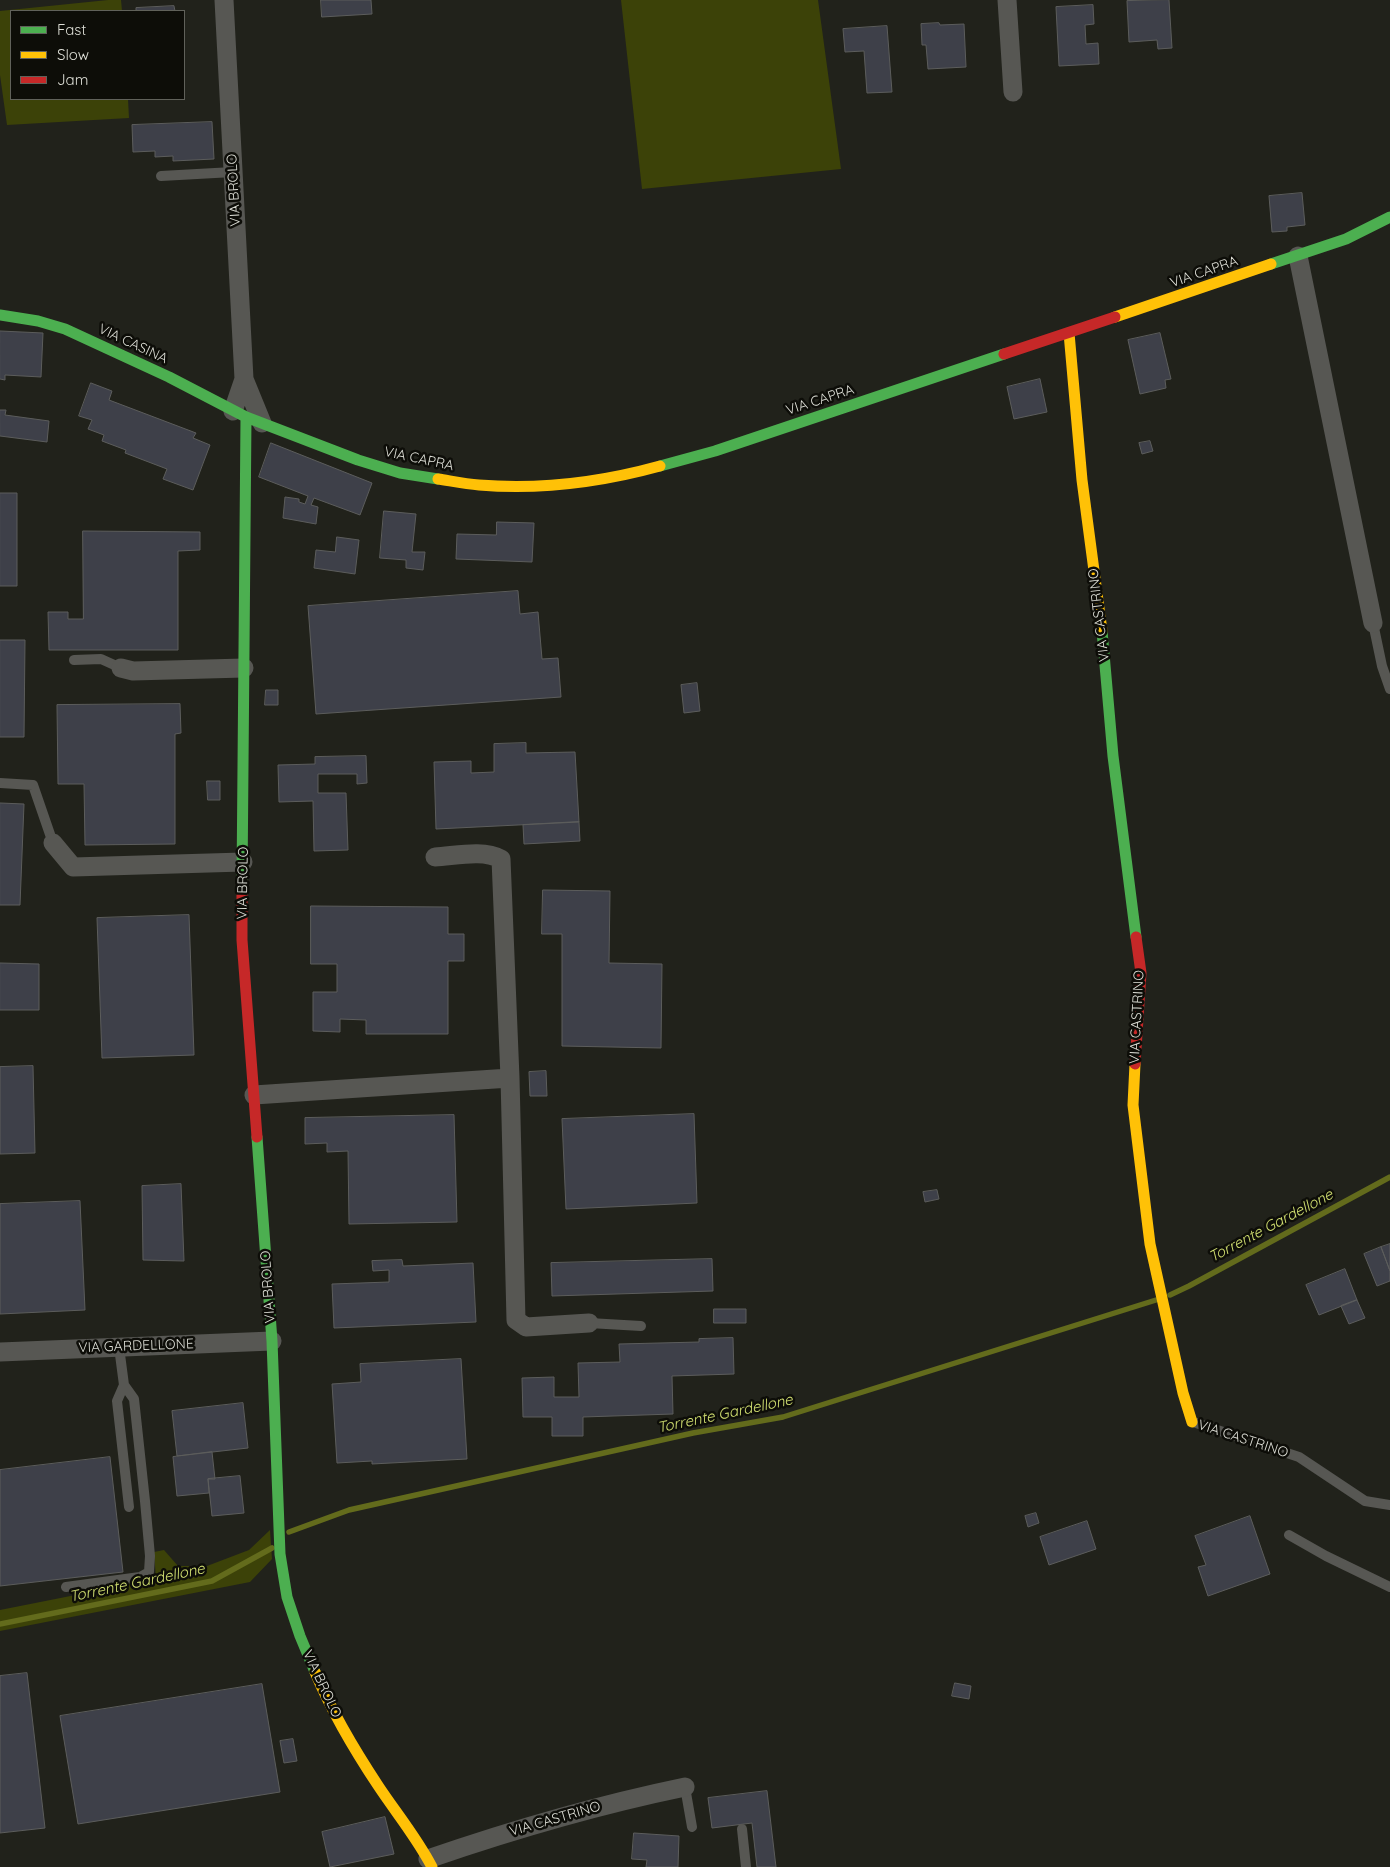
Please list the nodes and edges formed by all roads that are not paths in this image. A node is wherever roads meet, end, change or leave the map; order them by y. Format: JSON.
{"nodes":[{"id":1,"x":224,"y":0,"type":"edge"},
{"id":2,"x":1007,"y":0,"type":"edge"},
{"id":3,"x":1013,"y":92,"type":"dead end"},
{"id":4,"x":233,"y":172,"type":"junction"},
{"id":5,"x":161,"y":176,"type":"dead end"},
{"id":6,"x":1390,"y":217,"type":"edge"},
{"id":7,"x":1298,"y":256,"type":"junction"},
{"id":8,"x":0,"y":315,"type":"edge"},
{"id":9,"x":1069,"y":333,"type":"junction"},
{"id":10,"x":244,"y":379,"type":"junction"},
{"id":11,"x":247,"y":417,"type":"junction"},
{"id":12,"x":1373,"y":623,"type":"joint"},
{"id":13,"x":74,"y":660,"type":"dead end"},
{"id":14,"x":121,"y":668,"type":"joint"},
{"id":15,"x":244,"y":668,"type":"junction"},
{"id":16,"x":1390,"y":690,"type":"edge"},
{"id":17,"x":0,"y":783,"type":"edge"},
{"id":18,"x":53,"y":843,"type":"joint"},
{"id":19,"x":435,"y":857,"type":"dead end"},
{"id":20,"x":243,"y":862,"type":"junction"},
{"id":21,"x":510,"y":1078,"type":"junction"},
{"id":22,"x":254,"y":1095,"type":"junction"},
{"id":23,"x":589,"y":1323,"type":"joint"},
{"id":24,"x":642,"y":1326,"type":"dead end"},
{"id":25,"x":272,"y":1341,"type":"junction"},
{"id":26,"x":119,"y":1347,"type":"junction"},
{"id":27,"x":0,"y":1352,"type":"edge"},
{"id":28,"x":124,"y":1385,"type":"junction"},
{"id":29,"x":1192,"y":1422,"type":"joint"},
{"id":30,"x":1390,"y":1505,"type":"edge"},
{"id":31,"x":129,"y":1507,"type":"dead end"},
{"id":32,"x":1289,"y":1535,"type":"dead end"},
{"id":33,"x":1386,"y":1586,"type":"edge"},
{"id":34,"x":66,"y":1587,"type":"dead end"},
{"id":35,"x":685,"y":1787,"type":"joint"},
{"id":36,"x":692,"y":1828,"type":"dead end"},
{"id":37,"x":742,"y":1829,"type":"dead end"},
{"id":38,"x":430,"y":1863,"type":"edge"},
{"id":39,"x":746,"y":1867,"type":"edge"}],
"edges":[{"from":1,"to":4,"type":"street","name":"VIA BROLO"},
{"from":2,"to":3,"type":"street"},
{"from":4,"to":5,"type":"lane"},
{"from":4,"to":10,"type":"street","name":"VIA BROLO"},
{"from":6,"to":7,"type":"street","name":"VIA CAPRA"},
{"from":7,"to":9,"type":"street","name":"VIA CAPRA"},
{"from":7,"to":12,"type":"street"},
{"from":8,"to":11,"type":"street","name":"VIA CASINA"},
{"from":9,"to":11,"type":"street","name":"VIA CAPRA"},
{"from":9,"to":29,"type":"street","name":"VIA CASTRINO"},
{"from":10,"to":11,"type":"street","name":"VIA BROLO"},
{"from":10,"to":11,"type":"street","name":"VIA BROLO"},
{"from":11,"to":15,"type":"street","name":"VIA BROLO"},
{"from":12,"to":16,"type":"lane"},
{"from":13,"to":14,"type":"lane"},
{"from":14,"to":15,"type":"street"},
{"from":15,"to":20,"type":"street","name":"VIA BROLO"},
{"from":17,"to":18,"type":"lane"},
{"from":18,"to":20,"type":"street"},
{"from":19,"to":21,"type":"street"},
{"from":20,"to":22,"type":"street","name":"VIA BROLO"},
{"from":21,"to":22,"type":"street"},
{"from":21,"to":23,"type":"street"},
{"from":22,"to":25,"type":"street","name":"VIA BROLO"},
{"from":23,"to":24,"type":"lane"},
{"from":25,"to":26,"type":"street","name":"VIA GARDELLONE"},
{"from":25,"to":38,"type":"street","name":"VIA BROLO"},
{"from":26,"to":27,"type":"street","name":"VIA GARDELLONE"},
{"from":26,"to":28,"type":"lane"},
{"from":28,"to":31,"type":"lane"},
{"from":28,"to":34,"type":"lane"},
{"from":29,"to":30,"type":"lane","name":"VIA CASTRINO"},
{"from":32,"to":33,"type":"lane"},
{"from":35,"to":36,"type":"lane"},
{"from":35,"to":38,"type":"street","name":"VIA CASTRINO"},
{"from":37,"to":39,"type":"lane"}]}
